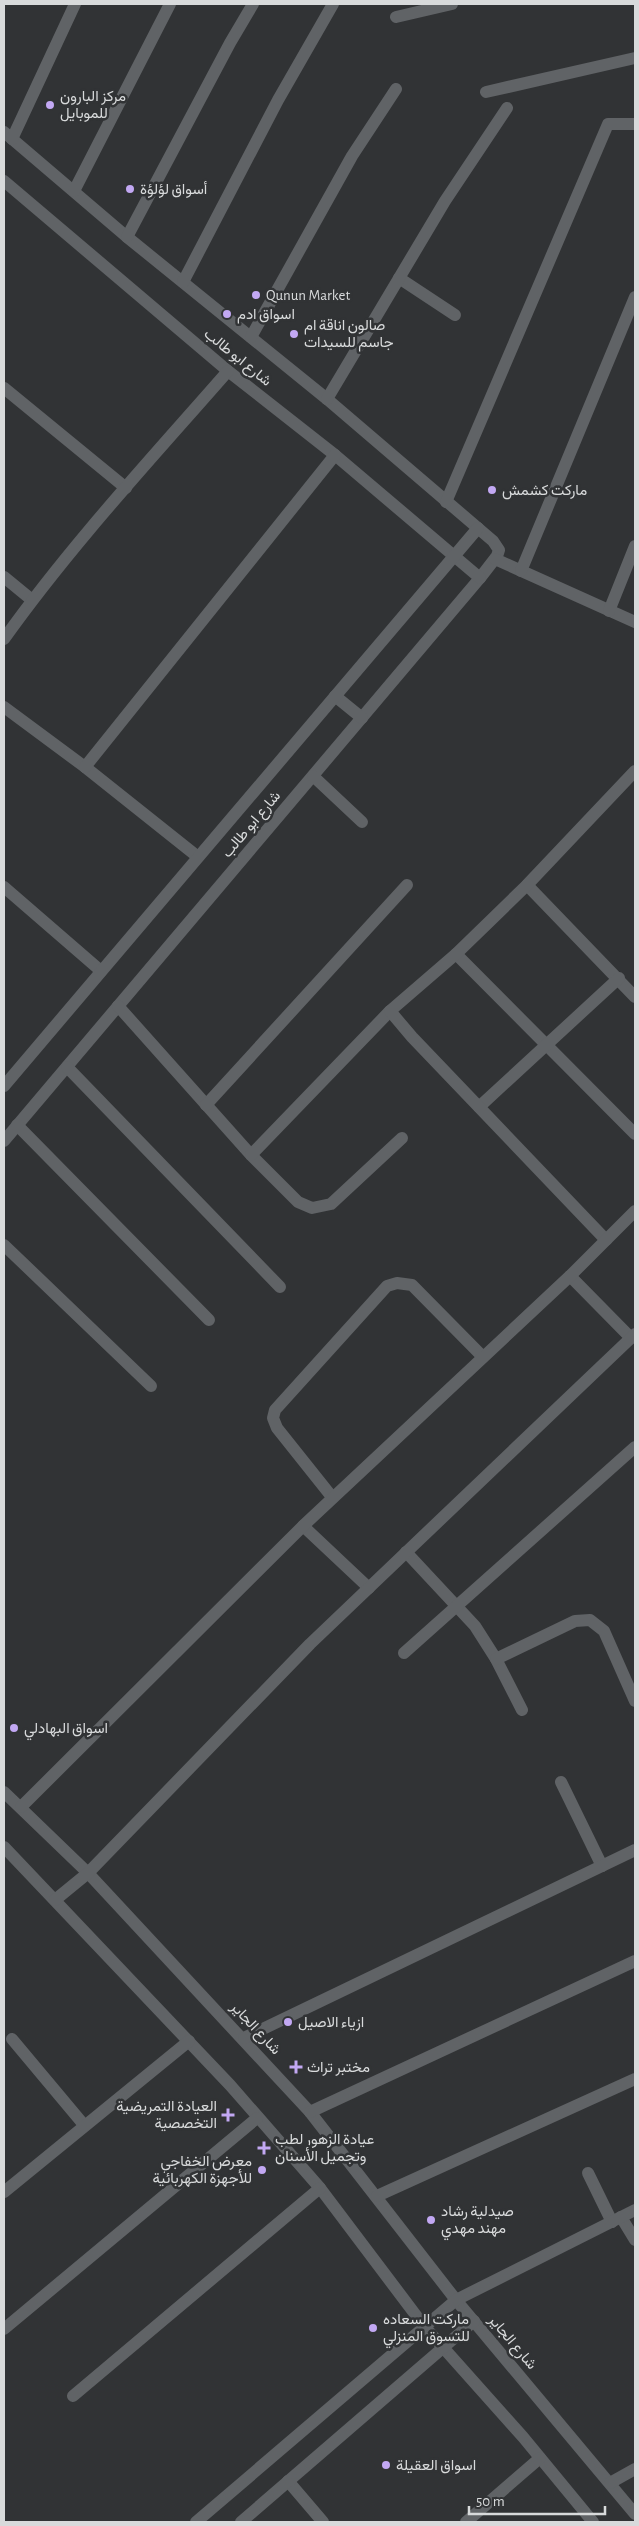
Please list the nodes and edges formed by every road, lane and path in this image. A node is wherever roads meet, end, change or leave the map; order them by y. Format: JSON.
{"nodes":[{"id":1,"x":76,"y":4,"type":"edge"},
{"id":2,"x":170,"y":4,"type":"edge"},
{"id":3,"x":253,"y":4,"type":"edge"},
{"id":4,"x":333,"y":4,"type":"edge"},
{"id":5,"x":452,"y":4,"type":"edge"},
{"id":6,"x":396,"y":17,"type":"dead end"},
{"id":7,"x":635,"y":58,"type":"edge"},
{"id":8,"x":396,"y":89,"type":"dead end"},
{"id":9,"x":486,"y":92,"type":"dead end"},
{"id":10,"x":507,"y":108,"type":"dead end"},
{"id":11,"x":635,"y":124,"type":"edge"},
{"id":12,"x":8,"y":135,"type":"edge"},
{"id":13,"x":4,"y":181,"type":"edge"},
{"id":14,"x":74,"y":191,"type":"junction"},
{"id":15,"x":127,"y":237,"type":"junction"},
{"id":16,"x":399,"y":278,"type":"junction"},
{"id":17,"x":183,"y":282,"type":"junction"},
{"id":18,"x":635,"y":297,"type":"edge"},
{"id":19,"x":454,"y":315,"type":"dead end"},
{"id":20,"x":251,"y":336,"type":"junction"},
{"id":21,"x":228,"y":371,"type":"junction"},
{"id":22,"x":4,"y":388,"type":"edge"},
{"id":23,"x":327,"y":398,"type":"junction"},
{"id":24,"x":335,"y":455,"type":"junction"},
{"id":25,"x":126,"y":488,"type":"junction"},
{"id":26,"x":446,"y":502,"type":"junction"},
{"id":27,"x":478,"y":528,"type":"junction"},
{"id":28,"x":635,"y":546,"type":"edge"},
{"id":29,"x":455,"y":555,"type":"junction"},
{"id":30,"x":495,"y":559,"type":"junction"},
{"id":31,"x":521,"y":571,"type":"junction"},
{"id":32,"x":4,"y":577,"type":"edge"},
{"id":33,"x":480,"y":578,"type":"junction"},
{"id":34,"x":32,"y":600,"type":"junction"},
{"id":35,"x":609,"y":610,"type":"junction"},
{"id":36,"x":635,"y":622,"type":"edge"},
{"id":37,"x":4,"y":639,"type":"edge"},
{"id":38,"x":335,"y":696,"type":"junction"},
{"id":39,"x":4,"y":707,"type":"edge"},
{"id":40,"x":362,"y":718,"type":"junction"},
{"id":41,"x":85,"y":767,"type":"junction"},
{"id":42,"x":635,"y":771,"type":"edge"},
{"id":43,"x":313,"y":776,"type":"junction"},
{"id":44,"x":362,"y":822,"type":"dead end"},
{"id":45,"x":193,"y":853,"type":"dead end"},
{"id":46,"x":408,"y":884,"type":"dead end"},
{"id":47,"x":527,"y":884,"type":"junction"},
{"id":48,"x":4,"y":887,"type":"edge"},
{"id":49,"x":456,"y":954,"type":"junction"},
{"id":50,"x":102,"y":971,"type":"junction"},
{"id":51,"x":619,"y":978,"type":"junction"},
{"id":52,"x":635,"y":998,"type":"edge"},
{"id":53,"x":118,"y":1006,"type":"junction"},
{"id":54,"x":390,"y":1011,"type":"junction"},
{"id":55,"x":547,"y":1046,"type":"junction"},
{"id":56,"x":67,"y":1067,"type":"junction"},
{"id":57,"x":4,"y":1086,"type":"edge"},
{"id":58,"x":206,"y":1105,"type":"junction"},
{"id":59,"x":479,"y":1108,"type":"junction"},
{"id":60,"x":17,"y":1125,"type":"junction"},
{"id":61,"x":635,"y":1134,"type":"edge"},
{"id":62,"x":402,"y":1138,"type":"dead end"},
{"id":63,"x":4,"y":1140,"type":"edge"},
{"id":64,"x":251,"y":1155,"type":"junction"},
{"id":65,"x":635,"y":1212,"type":"edge"},
{"id":66,"x":606,"y":1240,"type":"junction"},
{"id":67,"x":4,"y":1245,"type":"edge"},
{"id":68,"x":570,"y":1276,"type":"junction"},
{"id":69,"x":280,"y":1287,"type":"dead end"},
{"id":70,"x":208,"y":1320,"type":"dead end"},
{"id":71,"x":633,"y":1336,"type":"edge"},
{"id":72,"x":483,"y":1357,"type":"junction"},
{"id":73,"x":151,"y":1386,"type":"dead end"},
{"id":74,"x":635,"y":1447,"type":"edge"},
{"id":75,"x":332,"y":1497,"type":"junction"},
{"id":76,"x":303,"y":1526,"type":"junction"},
{"id":77,"x":406,"y":1552,"type":"junction"},
{"id":78,"x":369,"y":1588,"type":"junction"},
{"id":79,"x":457,"y":1607,"type":"junction"},
{"id":80,"x":404,"y":1653,"type":"dead end"},
{"id":81,"x":496,"y":1658,"type":"junction"},
{"id":82,"x":635,"y":1701,"type":"edge"},
{"id":83,"x":522,"y":1710,"type":"dead end"},
{"id":84,"x":561,"y":1782,"type":"dead end"},
{"id":85,"x":4,"y":1792,"type":"edge"},
{"id":86,"x":21,"y":1807,"type":"junction"},
{"id":87,"x":4,"y":1847,"type":"edge"},
{"id":88,"x":635,"y":1850,"type":"edge"},
{"id":89,"x":602,"y":1866,"type":"junction"},
{"id":90,"x":88,"y":1873,"type":"junction"},
{"id":91,"x":55,"y":1900,"type":"junction"},
{"id":92,"x":635,"y":1961,"type":"edge"},
{"id":93,"x":244,"y":2038,"type":"junction"},
{"id":94,"x":12,"y":2039,"type":"dead end"},
{"id":95,"x":189,"y":2041,"type":"junction"},
{"id":96,"x":635,"y":2078,"type":"edge"},
{"id":97,"x":310,"y":2112,"type":"junction"},
{"id":98,"x":257,"y":2118,"type":"junction"},
{"id":99,"x":84,"y":2126,"type":"junction"},
{"id":100,"x":588,"y":2173,"type":"dead end"},
{"id":101,"x":320,"y":2188,"type":"junction"},
{"id":102,"x":4,"y":2192,"type":"edge"},
{"id":103,"x":377,"y":2196,"type":"junction"},
{"id":104,"x":635,"y":2210,"type":"edge"},
{"id":105,"x":617,"y":2220,"type":"junction"},
{"id":106,"x":635,"y":2240,"type":"edge"},
{"id":107,"x":456,"y":2300,"type":"junction"},
{"id":108,"x":474,"y":2321,"type":"junction"},
{"id":109,"x":424,"y":2326,"type":"junction"},
{"id":110,"x":4,"y":2329,"type":"edge"},
{"id":111,"x":444,"y":2347,"type":"junction"},
{"id":112,"x":73,"y":2396,"type":"dead end"},
{"id":113,"x":540,"y":2458,"type":"junction"},
{"id":114,"x":635,"y":2469,"type":"edge"},
{"id":115,"x":288,"y":2482,"type":"junction"},
{"id":116,"x":610,"y":2483,"type":"junction"},
{"id":117,"x":635,"y":2514,"type":"edge"},
{"id":118,"x":196,"y":2522,"type":"edge"},
{"id":119,"x":241,"y":2522,"type":"edge"},
{"id":120,"x":323,"y":2522,"type":"edge"},
{"id":121,"x":466,"y":2522,"type":"edge"},
{"id":122,"x":593,"y":2522,"type":"edge"}],
"edges":[{"from":1,"to":12,"type":"street"},
{"from":2,"to":14,"type":"street"},
{"from":3,"to":15,"type":"street"},
{"from":4,"to":17,"type":"street"},
{"from":5,"to":6,"type":"street"},
{"from":7,"to":9,"type":"street"},
{"from":8,"to":20,"type":"street"},
{"from":10,"to":16,"type":"street"},
{"from":11,"to":26,"type":"street"},
{"from":12,"to":14,"type":"street","name":"شارع ابو طالب"},
{"from":13,"to":21,"type":"street","name":"شارع ابو طالب"},
{"from":14,"to":15,"type":"street","name":"شارع ابو طالب"},
{"from":15,"to":17,"type":"street","name":"شارع ابو طالب"},
{"from":16,"to":19,"type":"street"},
{"from":16,"to":23,"type":"street"},
{"from":17,"to":20,"type":"street","name":"شارع ابو طالب"},
{"from":18,"to":31,"type":"street"},
{"from":20,"to":23,"type":"street","name":"شارع ابو طالب"},
{"from":21,"to":24,"type":"street","name":"شارع ابو طالب"},
{"from":21,"to":25,"type":"street"},
{"from":22,"to":25,"type":"street"},
{"from":23,"to":26,"type":"street","name":"شارع ابو طالب"},
{"from":24,"to":29,"type":"street","name":"شارع ابو طالب"},
{"from":24,"to":41,"type":"street"},
{"from":25,"to":34,"type":"street"},
{"from":26,"to":27,"type":"street","name":"شارع ابو طالب"},
{"from":27,"to":29,"type":"street","name":"شارع ابو طالب"},
{"from":27,"to":30,"type":"street","name":"شارع ابو طالب"},
{"from":28,"to":35,"type":"street"},
{"from":29,"to":33,"type":"street"},
{"from":29,"to":38,"type":"street","name":"شارع ابو طالب"},
{"from":30,"to":31,"type":"street"},
{"from":30,"to":33,"type":"street","name":"شارع ابو طالب"},
{"from":31,"to":35,"type":"street"},
{"from":32,"to":34,"type":"street"},
{"from":33,"to":40,"type":"street","name":"شارع ابو طالب"},
{"from":34,"to":37,"type":"street"},
{"from":35,"to":36,"type":"street"},
{"from":38,"to":40,"type":"street"},
{"from":38,"to":50,"type":"street","name":"شارع ابو طالب"},
{"from":39,"to":41,"type":"street"},
{"from":40,"to":43,"type":"street","name":"شارع ابو طالب"},
{"from":41,"to":45,"type":"street"},
{"from":42,"to":47,"type":"street"},
{"from":43,"to":44,"type":"street"},
{"from":43,"to":53,"type":"street","name":"شارع ابو طالب"},
{"from":46,"to":58,"type":"street"},
{"from":47,"to":49,"type":"street"},
{"from":47,"to":51,"type":"street"},
{"from":48,"to":50,"type":"street"},
{"from":49,"to":54,"type":"street"},
{"from":49,"to":55,"type":"street"},
{"from":50,"to":57,"type":"street","name":"شارع ابو طالب"},
{"from":51,"to":52,"type":"street"},
{"from":51,"to":55,"type":"street"},
{"from":53,"to":56,"type":"street","name":"شارع ابو طالب"},
{"from":53,"to":58,"type":"street"},
{"from":54,"to":59,"type":"street"},
{"from":54,"to":64,"type":"street"},
{"from":55,"to":59,"type":"street"},
{"from":55,"to":61,"type":"street"},
{"from":56,"to":60,"type":"street","name":"شارع ابو طالب"},
{"from":56,"to":69,"type":"street"},
{"from":58,"to":64,"type":"street"},
{"from":59,"to":66,"type":"street"},
{"from":60,"to":63,"type":"street","name":"شارع ابو طالب"},
{"from":60,"to":70,"type":"street"},
{"from":62,"to":64,"type":"street"},
{"from":65,"to":66,"type":"street"},
{"from":66,"to":68,"type":"street"},
{"from":67,"to":73,"type":"street"},
{"from":68,"to":71,"type":"street"},
{"from":68,"to":72,"type":"street"},
{"from":71,"to":77,"type":"street"},
{"from":72,"to":75,"type":"street"},
{"from":72,"to":75,"type":"street"},
{"from":74,"to":79,"type":"street"},
{"from":75,"to":76,"type":"street"},
{"from":76,"to":78,"type":"street"},
{"from":76,"to":86,"type":"street"},
{"from":77,"to":78,"type":"street"},
{"from":77,"to":79,"type":"street"},
{"from":78,"to":90,"type":"street"},
{"from":79,"to":80,"type":"street"},
{"from":79,"to":81,"type":"street"},
{"from":81,"to":82,"type":"street"},
{"from":81,"to":83,"type":"street"},
{"from":84,"to":89,"type":"street"},
{"from":85,"to":86,"type":"street","name":"شارع الجاير"},
{"from":86,"to":90,"type":"street","name":"شارع الجاير"},
{"from":87,"to":91,"type":"street"},
{"from":88,"to":89,"type":"street"},
{"from":89,"to":93,"type":"street"},
{"from":90,"to":91,"type":"street"},
{"from":90,"to":93,"type":"street","name":"شارع الجاير"},
{"from":91,"to":95,"type":"street"},
{"from":92,"to":97,"type":"street"},
{"from":93,"to":97,"type":"street","name":"شارع الجاير"},
{"from":94,"to":99,"type":"street"},
{"from":95,"to":98,"type":"street"},
{"from":95,"to":99,"type":"street"},
{"from":96,"to":103,"type":"street"},
{"from":97,"to":103,"type":"street","name":"شارع الجاير"},
{"from":98,"to":101,"type":"street"},
{"from":98,"to":110,"type":"street"},
{"from":99,"to":102,"type":"street"},
{"from":100,"to":105,"type":"street"},
{"from":101,"to":109,"type":"street"},
{"from":101,"to":112,"type":"street"},
{"from":103,"to":107,"type":"street","name":"شارع الجاير"},
{"from":104,"to":105,"type":"street"},
{"from":105,"to":106,"type":"street"},
{"from":105,"to":107,"type":"street"},
{"from":107,"to":108,"type":"street","name":"شارع الجاير"},
{"from":107,"to":109,"type":"street"},
{"from":108,"to":111,"type":"street"},
{"from":108,"to":116,"type":"street","name":"شارع الجاير"},
{"from":109,"to":111,"type":"street"},
{"from":109,"to":118,"type":"street"},
{"from":111,"to":113,"type":"street"},
{"from":111,"to":115,"type":"street"},
{"from":113,"to":121,"type":"street"},
{"from":113,"to":122,"type":"street"},
{"from":114,"to":116,"type":"street"},
{"from":115,"to":119,"type":"street"},
{"from":115,"to":120,"type":"street"},
{"from":116,"to":117,"type":"street","name":"شارع الجاير"}]}
